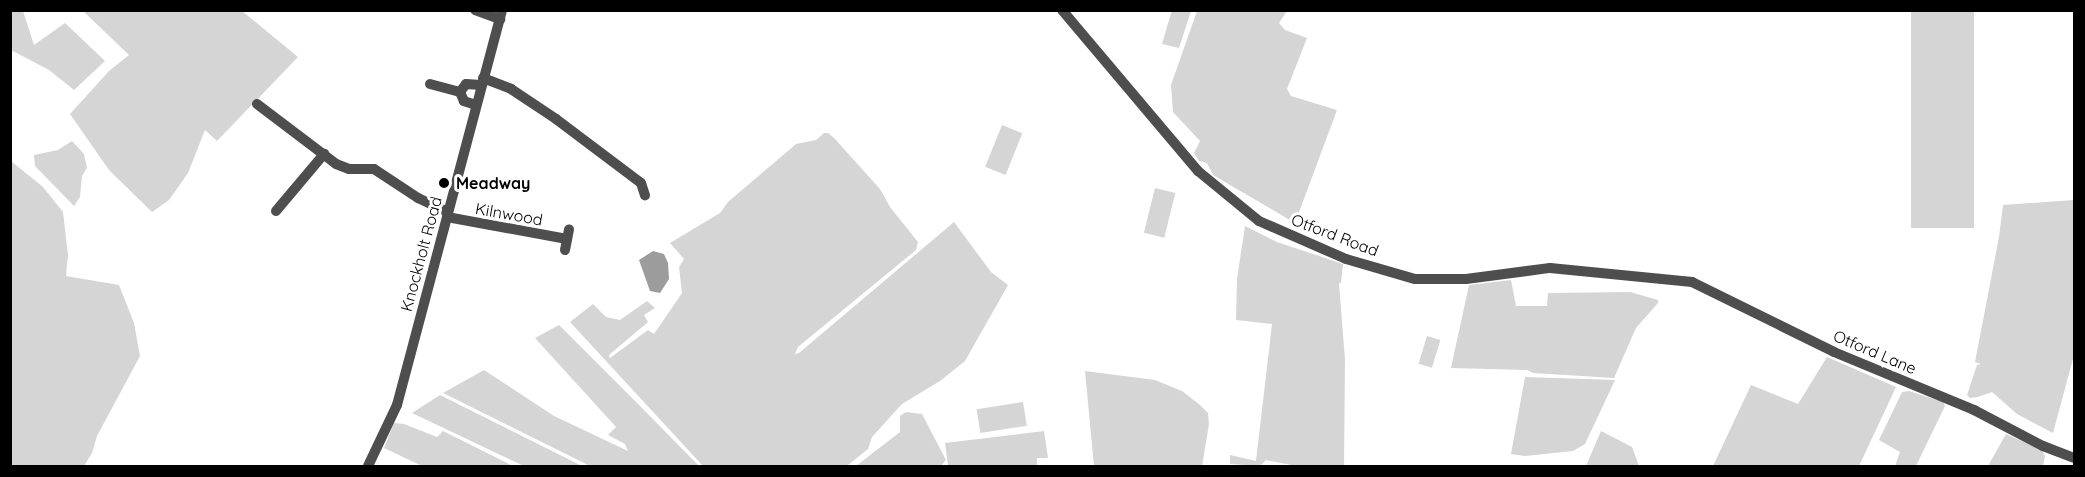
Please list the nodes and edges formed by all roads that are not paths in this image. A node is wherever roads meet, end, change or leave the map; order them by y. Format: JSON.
{"nodes":[{"id":1,"x":475,"y":10,"type":"edge"},
{"id":2,"x":1062,"y":10,"type":"edge"},
{"id":3,"x":501,"y":15,"type":"edge"},
{"id":4,"x":482,"y":82,"type":"junction"},
{"id":5,"x":430,"y":84,"type":"dead end"},
{"id":6,"x":460,"y":92,"type":"junction"},
{"id":7,"x":257,"y":104,"type":"dead end"},
{"id":8,"x":476,"y":105,"type":"junction"},
{"id":9,"x":324,"y":154,"type":"junction"},
{"id":10,"x":645,"y":195,"type":"dead end"},
{"id":11,"x":276,"y":211,"type":"dead end"},
{"id":12,"x":447,"y":215,"type":"junction"},
{"id":13,"x":567,"y":239,"type":"dead end"},
{"id":14,"x":1663,"y":277,"type":"joint"},
{"id":15,"x":2074,"y":458,"type":"edge"},
{"id":16,"x":368,"y":466,"type":"edge"}],
"edges":[{"from":1,"to":3,"type":"street"},
{"from":2,"to":14,"type":"street","name":"Otford Road"},
{"from":3,"to":4,"type":"street","name":"Knockholt Road"},
{"from":4,"to":6,"type":"street"},
{"from":4,"to":8,"type":"street","name":"Knockholt Road"},
{"from":4,"to":10,"type":"street"},
{"from":5,"to":6,"type":"street"},
{"from":6,"to":8,"type":"street"},
{"from":7,"to":9,"type":"street","name":"Kilnwood"},
{"from":8,"to":12,"type":"street","name":"Knockholt Road"},
{"from":9,"to":11,"type":"street"},
{"from":9,"to":12,"type":"street","name":"Kilnwood"},
{"from":12,"to":13,"type":"street","name":"Kilnwood"},
{"from":12,"to":16,"type":"street","name":"Knockholt Road"},
{"from":14,"to":15,"type":"street","name":"Otford Lane"}]}
